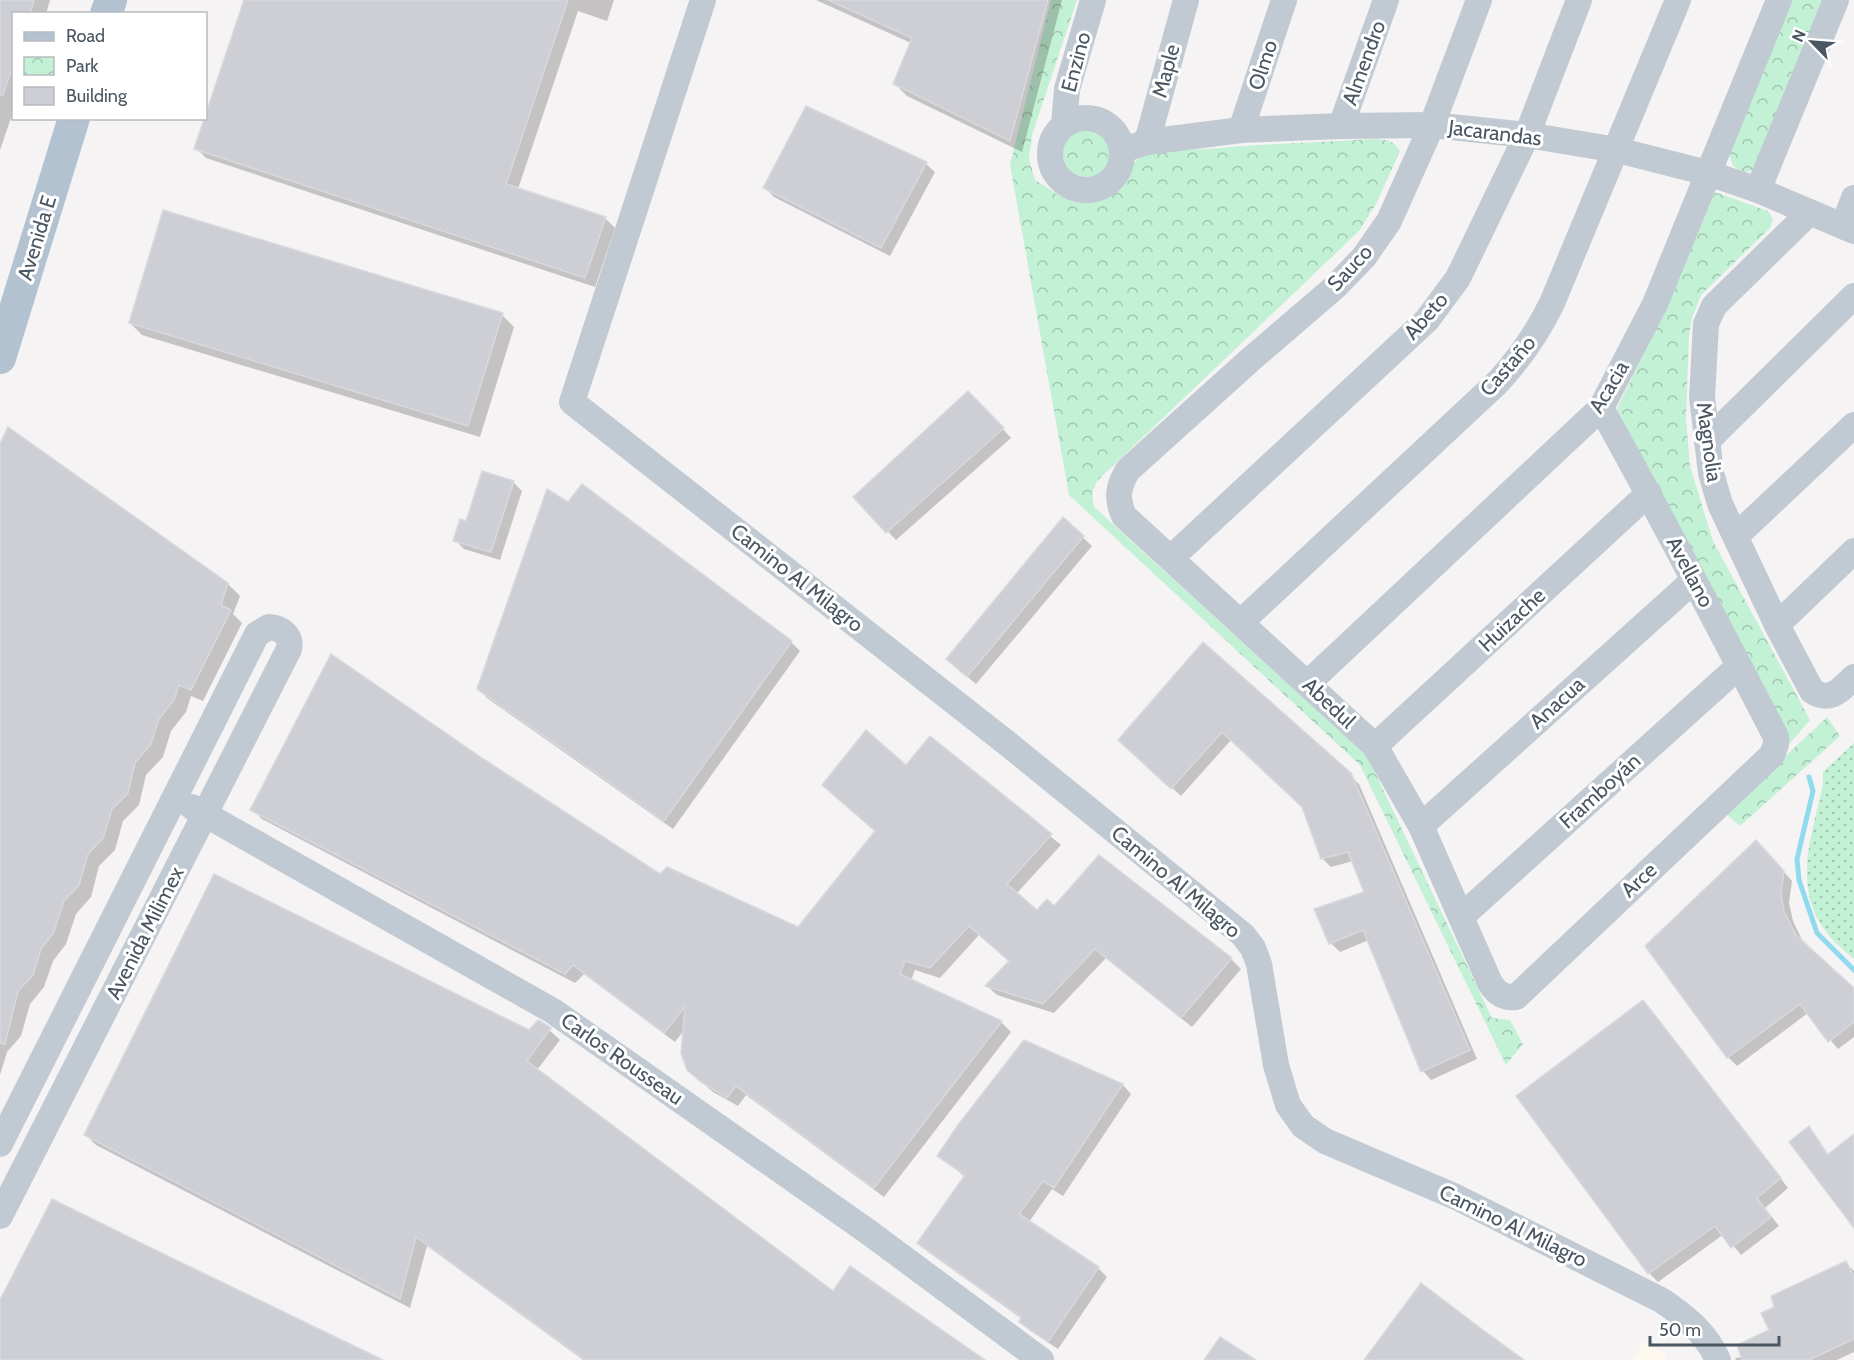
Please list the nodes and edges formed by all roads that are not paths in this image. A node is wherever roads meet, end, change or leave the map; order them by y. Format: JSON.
{"nodes":[{"id":1,"x":703,"y":0,"type":"edge"},
{"id":2,"x":1093,"y":0,"type":"edge"},
{"id":3,"x":1186,"y":0,"type":"edge"},
{"id":4,"x":1284,"y":0,"type":"edge"},
{"id":5,"x":1386,"y":0,"type":"edge"},
{"id":6,"x":1479,"y":0,"type":"edge"},
{"id":7,"x":1579,"y":0,"type":"edge"},
{"id":8,"x":1678,"y":0,"type":"edge"},
{"id":9,"x":1779,"y":0,"type":"edge"},
{"id":10,"x":1836,"y":0,"type":"edge"},
{"id":11,"x":73,"y":120,"type":"edge"},
{"id":12,"x":1064,"y":125,"type":"junction"},
{"id":13,"x":1432,"y":125,"type":"junction"},
{"id":14,"x":1341,"y":126,"type":"junction"},
{"id":15,"x":1241,"y":130,"type":"junction"},
{"id":16,"x":1527,"y":135,"type":"junction"},
{"id":17,"x":1147,"y":142,"type":"junction"},
{"id":18,"x":1123,"y":150,"type":"junction"},
{"id":19,"x":1617,"y":150,"type":"junction"},
{"id":20,"x":1708,"y":172,"type":"junction"},
{"id":21,"x":1758,"y":190,"type":"junction"},
{"id":22,"x":1854,"y":198,"type":"edge"},
{"id":23,"x":1809,"y":213,"type":"junction"},
{"id":24,"x":1848,"y":228,"type":"edge"},
{"id":25,"x":1854,"y":296,"type":"edge"},
{"id":26,"x":0,"y":358,"type":"edge"},
{"id":27,"x":1601,"y":408,"type":"junction"},
{"id":28,"x":1854,"y":425,"type":"edge"},
{"id":29,"x":1707,"y":441,"type":"junction"},
{"id":30,"x":1128,"y":470,"type":"joint"},
{"id":31,"x":1649,"y":493,"type":"junction"},
{"id":32,"x":1736,"y":536,"type":"junction"},
{"id":33,"x":1854,"y":551,"type":"edge"},
{"id":34,"x":1171,"y":558,"type":"junction"},
{"id":35,"x":1694,"y":581,"type":"junction"},
{"id":36,"x":1241,"y":622,"type":"junction"},
{"id":37,"x":1777,"y":625,"type":"junction"},
{"id":38,"x":1739,"y":666,"type":"junction"},
{"id":39,"x":1854,"y":677,"type":"edge"},
{"id":40,"x":1308,"y":683,"type":"junction"},
{"id":41,"x":1776,"y":737,"type":"joint"},
{"id":42,"x":1375,"y":746,"type":"junction"},
{"id":43,"x":176,"y":799,"type":"junction"},
{"id":44,"x":205,"y":814,"type":"junction"},
{"id":45,"x":1421,"y":826,"type":"junction"},
{"id":46,"x":1462,"y":916,"type":"junction"},
{"id":47,"x":1490,"y":983,"type":"joint"},
{"id":48,"x":0,"y":1144,"type":"edge"},
{"id":49,"x":0,"y":1216,"type":"edge"},
{"id":50,"x":1041,"y":1360,"type":"edge"},
{"id":51,"x":1718,"y":1360,"type":"edge"}],
"edges":[{"from":1,"to":51,"type":"street","name":"Camino Al Milagro"},
{"from":2,"to":12,"type":"street","name":"Enzino"},
{"from":3,"to":17,"type":"street","name":"Maple"},
{"from":4,"to":15,"type":"street","name":"Olmo"},
{"from":5,"to":14,"type":"street","name":"Almendro"},
{"from":6,"to":13,"type":"street","name":"Sauco"},
{"from":7,"to":16,"type":"street","name":"Abeto"},
{"from":8,"to":19,"type":"street","name":"Castaño"},
{"from":9,"to":20,"type":"street","name":"Acacia"},
{"from":10,"to":21,"type":"street"},
{"from":11,"to":26,"type":"main road","name":"Avenida E"},
{"from":12,"to":18,"type":"street"},
{"from":12,"to":18,"type":"street"},
{"from":13,"to":14,"type":"street","name":"Jacarandas"},
{"from":13,"to":16,"type":"street","name":"Jacarandas"},
{"from":13,"to":30,"type":"street","name":"Sauco"},
{"from":14,"to":15,"type":"street","name":"Jacarandas"},
{"from":15,"to":17,"type":"street","name":"Jacarandas"},
{"from":16,"to":19,"type":"street","name":"Jacarandas"},
{"from":16,"to":34,"type":"street","name":"Abeto"},
{"from":17,"to":18,"type":"street","name":"Jacarandas"},
{"from":19,"to":20,"type":"street","name":"Jacarandas"},
{"from":19,"to":36,"type":"street","name":"Castaño"},
{"from":20,"to":21,"type":"street","name":"Jacarandas"},
{"from":20,"to":27,"type":"street","name":"Acacia"},
{"from":21,"to":23,"type":"street","name":"Jacarandas"},
{"from":22,"to":24,"type":"street"},
{"from":23,"to":24,"type":"street","name":"Jacarandas"},
{"from":23,"to":29,"type":"street","name":"Magnolia"},
{"from":25,"to":29,"type":"street"},
{"from":27,"to":31,"type":"street","name":"Avellano"},
{"from":27,"to":40,"type":"street","name":"Acacia"},
{"from":28,"to":32,"type":"street"},
{"from":29,"to":32,"type":"street","name":"Magnolia"},
{"from":30,"to":34,"type":"street","name":"Abedul"},
{"from":31,"to":35,"type":"street","name":"Avellano"},
{"from":31,"to":42,"type":"street","name":"Huizache"},
{"from":32,"to":37,"type":"street","name":"Magnolia"},
{"from":33,"to":37,"type":"street"},
{"from":34,"to":36,"type":"street","name":"Abedul"},
{"from":35,"to":38,"type":"street","name":"Avellano"},
{"from":35,"to":45,"type":"street","name":"Anacua"},
{"from":36,"to":40,"type":"street","name":"Abedul"},
{"from":37,"to":39,"type":"street","name":"Magnolia"},
{"from":38,"to":41,"type":"street","name":"Avellano"},
{"from":38,"to":46,"type":"street","name":"Framboyán"},
{"from":40,"to":42,"type":"street","name":"Abedul"},
{"from":41,"to":47,"type":"street","name":"Arce"},
{"from":42,"to":45,"type":"street","name":"Abedul"},
{"from":43,"to":44,"type":"street","name":"Carlos Rousseau"},
{"from":43,"to":44,"type":"street","name":"Avenida Milimex"},
{"from":43,"to":48,"type":"street","name":"Avenida Milimex"},
{"from":44,"to":49,"type":"street","name":"Avenida Milimex"},
{"from":44,"to":50,"type":"street","name":"Carlos Rousseau"},
{"from":45,"to":46,"type":"street","name":"Abedul"},
{"from":46,"to":47,"type":"street","name":"Abedul"}]}
